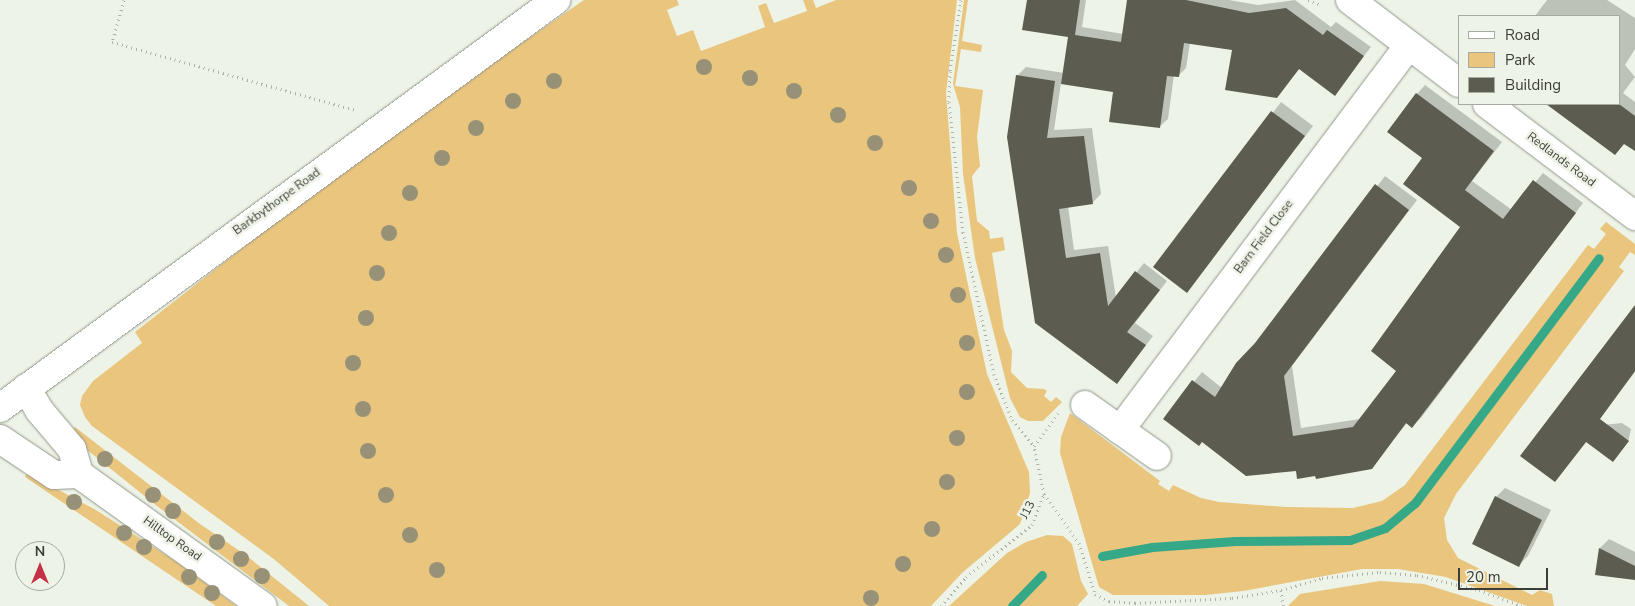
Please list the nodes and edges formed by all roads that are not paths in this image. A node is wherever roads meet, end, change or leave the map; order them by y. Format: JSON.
{"nodes":[{"id":1,"x":556,"y":0,"type":"edge"},
{"id":2,"x":1350,"y":0,"type":"edge"},
{"id":3,"x":1409,"y":45,"type":"junction"},
{"id":4,"x":1458,"y":82,"type":"edge"},
{"id":5,"x":1488,"y":105,"type":"edge"},
{"id":6,"x":1635,"y":216,"type":"edge"},
{"id":7,"x":26,"y":388,"type":"junction"},
{"id":8,"x":0,"y":408,"type":"edge"},
{"id":9,"x":1073,"y":408,"type":"road end"},
{"id":10,"x":1120,"y":430,"type":"junction"},
{"id":11,"x":0,"y":439,"type":"edge"},
{"id":12,"x":1156,"y":456,"type":"dead end"},
{"id":13,"x":79,"y":474,"type":"junction"},
{"id":14,"x":263,"y":606,"type":"edge"}],
"edges":[{"from":1,"to":7,"type":"street","name":"Barkbythorpe Road"},
{"from":2,"to":3,"type":"street"},
{"from":3,"to":4,"type":"street"},
{"from":3,"to":10,"type":"street","name":"Barn Field Close"},
{"from":5,"to":6,"type":"street","name":"Redlands Road"},
{"from":7,"to":8,"type":"street","name":"Barkbythorpe Road"},
{"from":7,"to":13,"type":"street"},
{"from":9,"to":10,"type":"street"},
{"from":10,"to":12,"type":"street"},
{"from":11,"to":13,"type":"street"},
{"from":13,"to":14,"type":"street","name":"Hilltop Road"}]}
